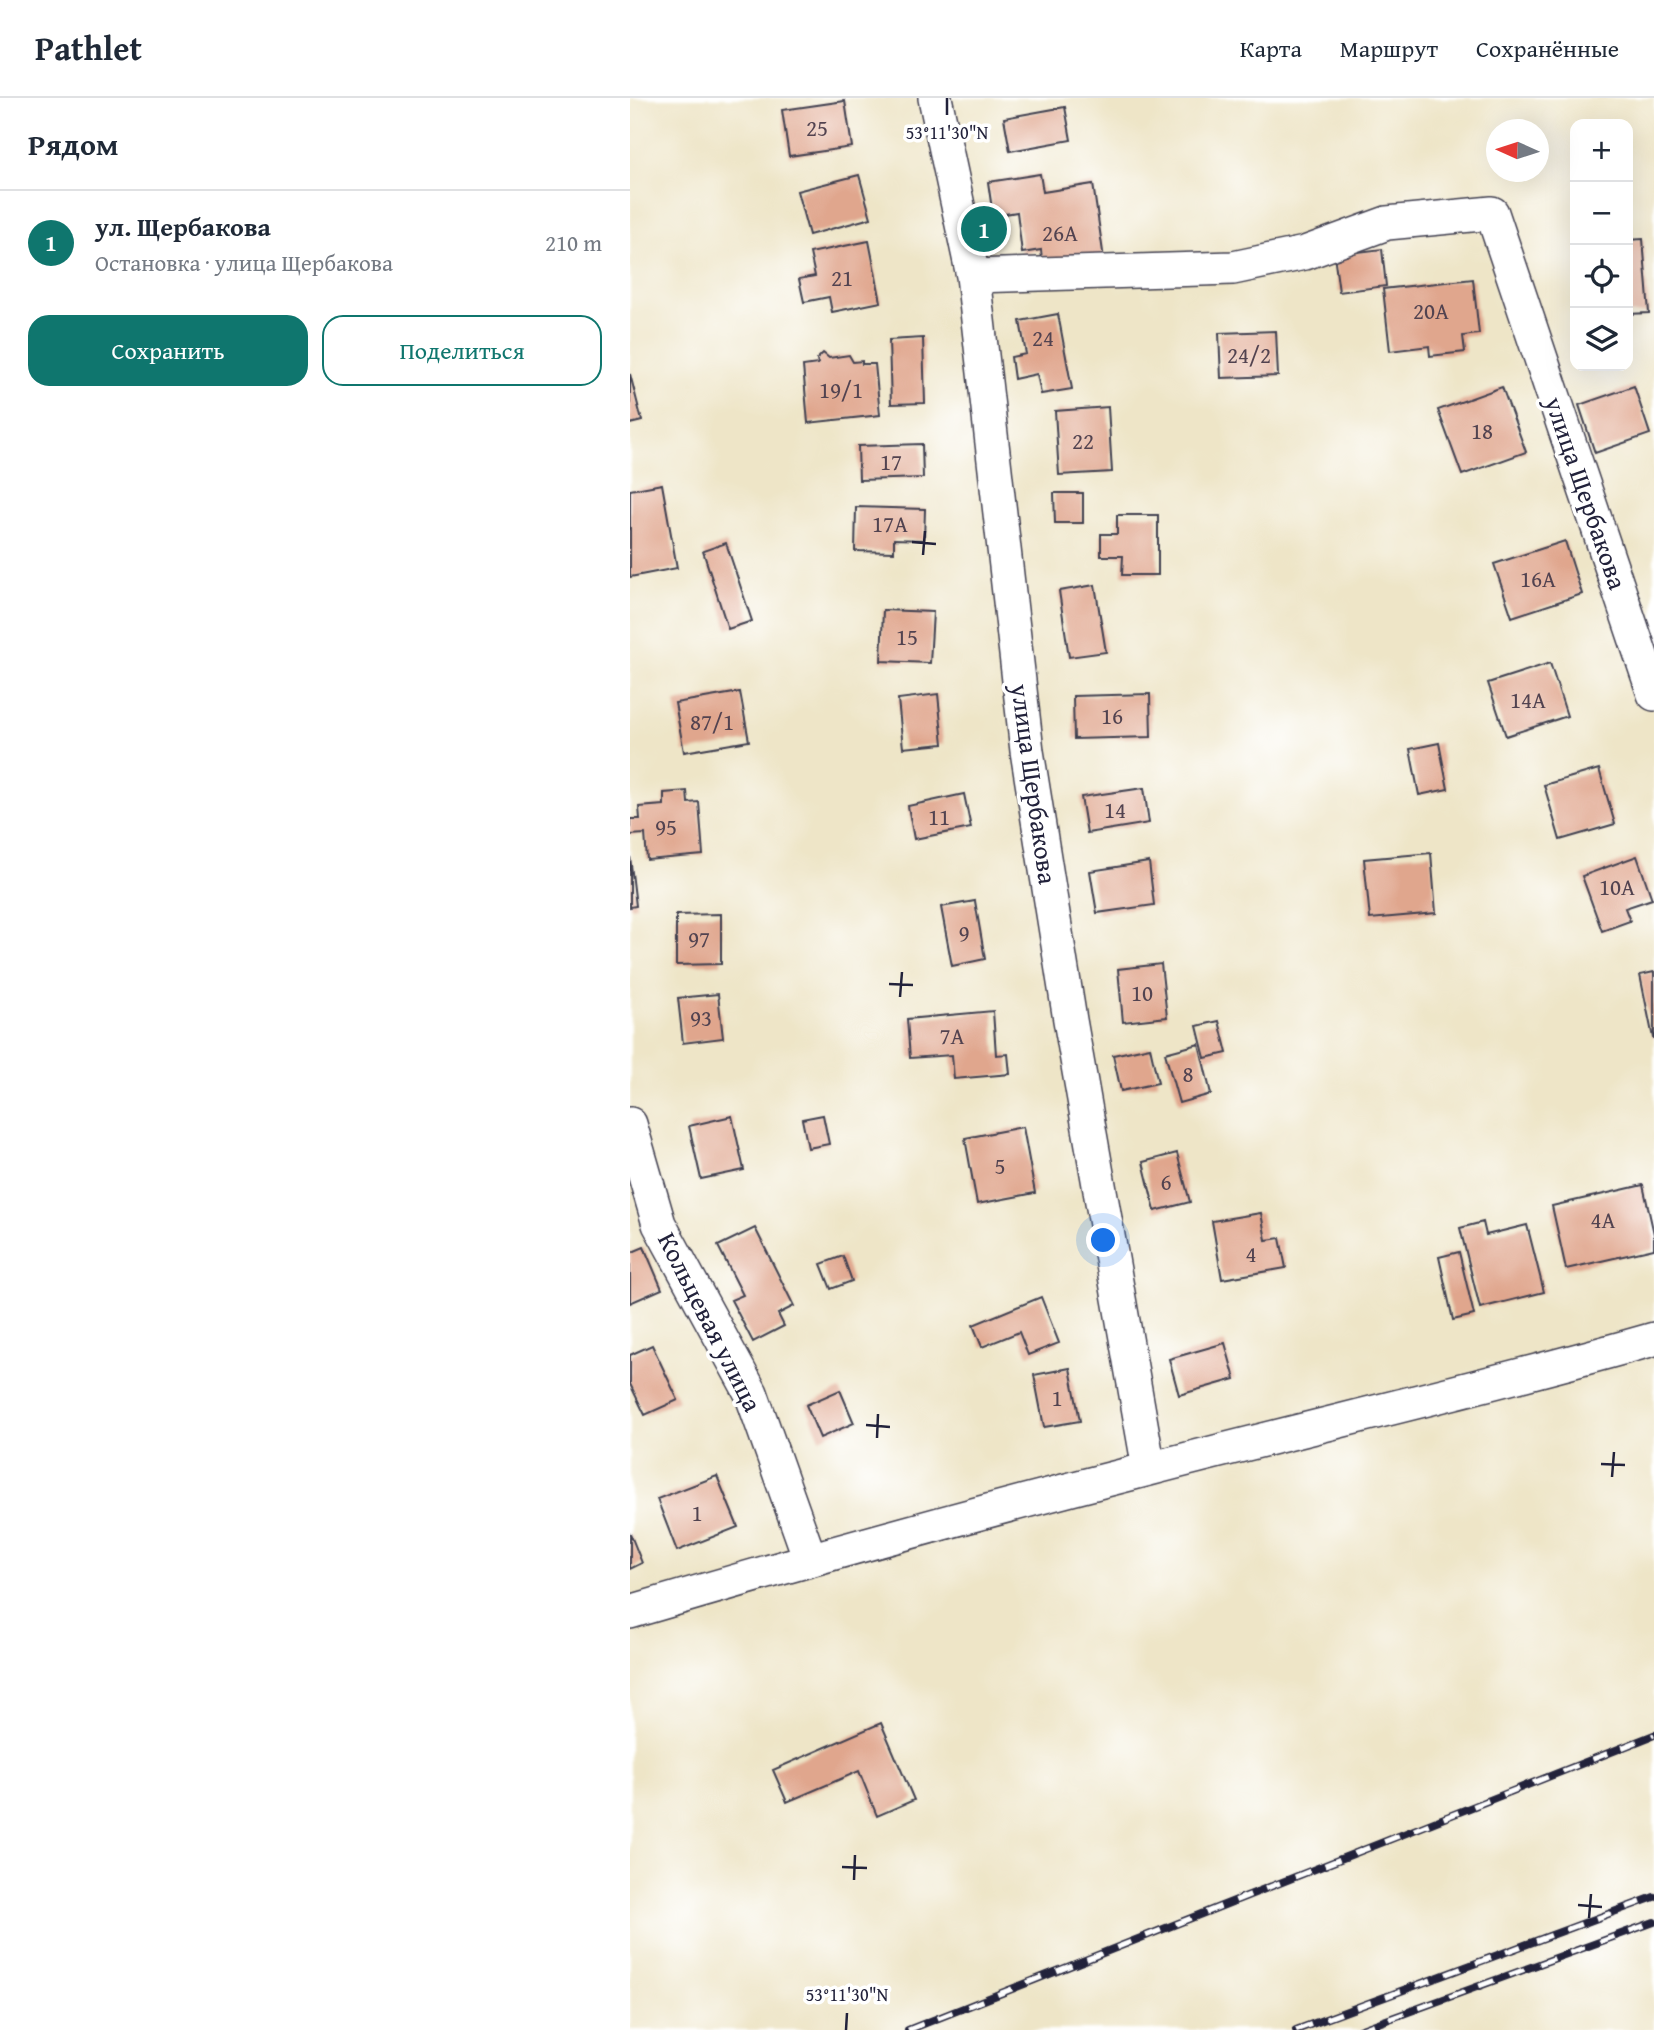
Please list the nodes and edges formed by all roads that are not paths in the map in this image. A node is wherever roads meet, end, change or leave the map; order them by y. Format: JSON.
{"nodes":[{"id":1,"x":935,"y":98,"type":"edge"},
{"id":2,"x":973,"y":276,"type":"junction"},
{"id":3,"x":1654,"y":694,"type":"edge"},
{"id":4,"x":630,"y":1124,"type":"edge"},
{"id":5,"x":1654,"y":1339,"type":"edge"},
{"id":6,"x":1149,"y":1469,"type":"junction"},
{"id":7,"x":810,"y":1559,"type":"junction"},
{"id":8,"x":630,"y":1612,"type":"edge"}],
"edges":[{"from":1,"to":2,"type":"street","name":"улица Щербакова"},
{"from":2,"to":3,"type":"street","name":"улица Щербакова"},
{"from":2,"to":6,"type":"street","name":"улица Щербакова"},
{"from":4,"to":7,"type":"street","name":"Кольцевая улица"},
{"from":5,"to":6,"type":"street"},
{"from":6,"to":7,"type":"street"},
{"from":7,"to":8,"type":"street"}]}
